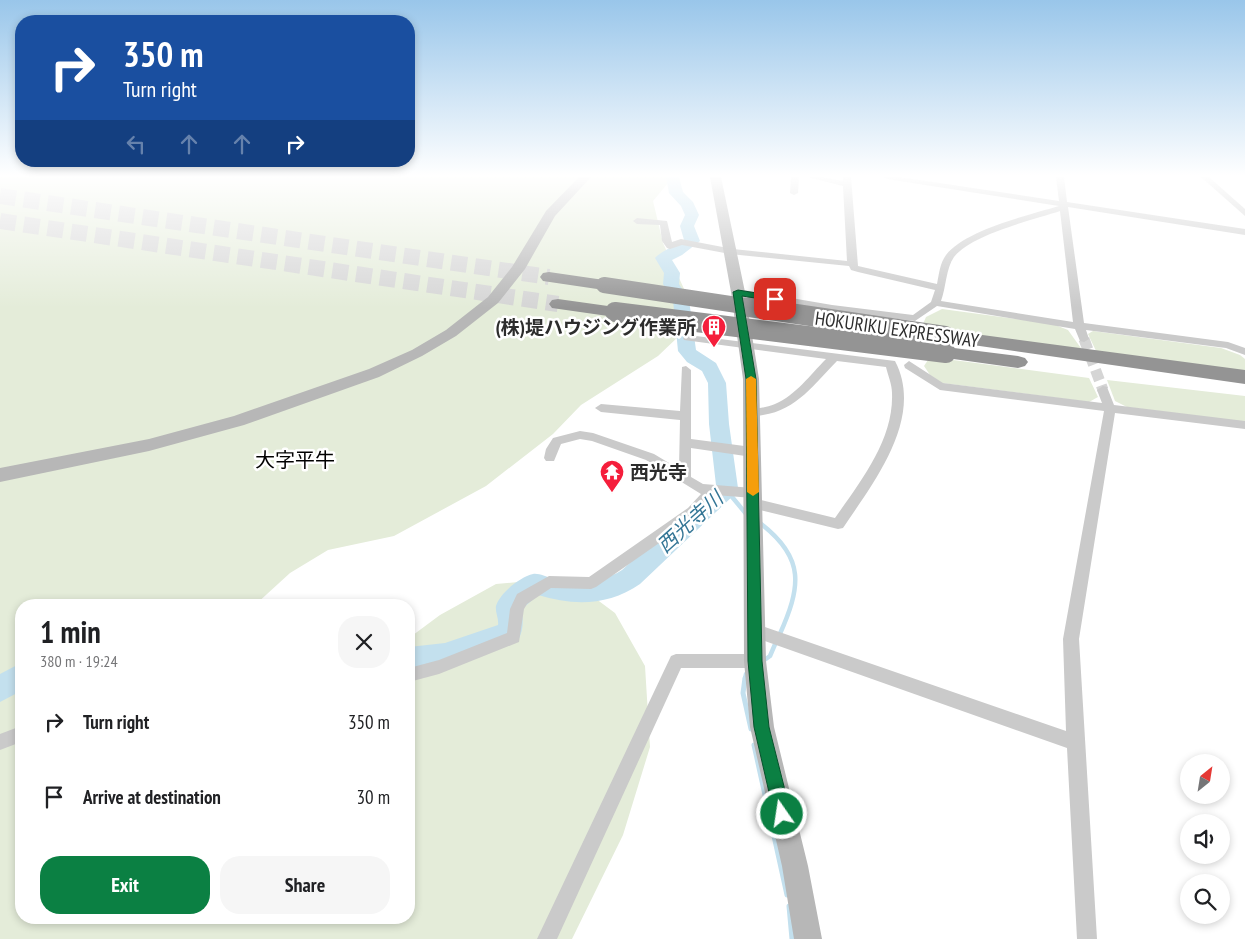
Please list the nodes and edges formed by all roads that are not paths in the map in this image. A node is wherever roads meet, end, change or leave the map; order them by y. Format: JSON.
{"nodes":[{"id":1,"x":546,"y":221,"type":"edge"},
{"id":2,"x":644,"y":221,"type":"edge"},
{"id":3,"x":723,"y":221,"type":"edge"},
{"id":4,"x":849,"y":221,"type":"edge"},
{"id":5,"x":1020,"y":221,"type":"edge"},
{"id":6,"x":1066,"y":221,"type":"edge"},
{"id":7,"x":1170,"y":221,"type":"edge"},
{"id":8,"x":1245,"y":232,"type":"edge"},
{"id":9,"x":729,"y":250,"type":"junction"},
{"id":10,"x":852,"y":264,"type":"junction"},
{"id":11,"x":549,"y":277,"type":"tunnel mouth"},
{"id":12,"x":941,"y":288,"type":"junction"},
{"id":13,"x":738,"y":292,"type":"junction"},
{"id":14,"x":935,"y":303,"type":"junction"},
{"id":15,"x":558,"y":304,"type":"tunnel mouth"},
{"id":16,"x":832,"y":308,"type":"junction"},
{"id":17,"x":915,"y":318,"type":"junction"},
{"id":18,"x":1079,"y":326,"type":"junction"},
{"id":19,"x":688,"y":338,"type":"dead end"},
{"id":20,"x":1084,"y":339,"type":"tunnel mouth"},
{"id":21,"x":946,"y":344,"type":"junction"},
{"id":22,"x":747,"y":345,"type":"junction"},
{"id":23,"x":1245,"y":352,"type":"edge"},
{"id":24,"x":837,"y":357,"type":"junction"},
{"id":25,"x":891,"y":364,"type":"junction"},
{"id":26,"x":909,"y":365,"type":"junction"},
{"id":27,"x":686,"y":370,"type":"dead end"},
{"id":28,"x":1244,"y":381,"type":"edge"},
{"id":29,"x":1104,"y":390,"type":"tunnel mouth"},
{"id":30,"x":601,"y":408,"type":"dead end"},
{"id":31,"x":1110,"y":408,"type":"junction"},
{"id":32,"x":752,"y":414,"type":"junction"},
{"id":33,"x":686,"y":416,"type":"junction"},
{"id":34,"x":1245,"y":425,"type":"edge"},
{"id":35,"x":685,"y":442,"type":"junction"},
{"id":36,"x":752,"y":452,"type":"junction"},
{"id":37,"x":550,"y":458,"type":"dead end"},
{"id":38,"x":0,"y":475,"type":"edge"},
{"id":39,"x":685,"y":479,"type":"junction"},
{"id":40,"x":711,"y":491,"type":"junction"},
{"id":41,"x":753,"y":498,"type":"junction"},
{"id":42,"x":756,"y":631,"type":"junction"},
{"id":43,"x":755,"y":661,"type":"junction"},
{"id":44,"x":415,"y":673,"type":"edge"},
{"id":45,"x":15,"y":736,"type":"edge"},
{"id":46,"x":0,"y":742,"type":"edge"},
{"id":47,"x":1075,"y":742,"type":"junction"},
{"id":48,"x":547,"y":939,"type":"edge"},
{"id":49,"x":808,"y":939,"type":"edge"},
{"id":50,"x":1087,"y":939,"type":"edge"}],
"edges":[{"from":1,"to":38,"type":"main road"},
{"from":2,"to":9,"type":"street"},
{"from":3,"to":9,"type":"main road"},
{"from":4,"to":10,"type":"street"},
{"from":5,"to":12,"type":"street"},
{"from":6,"to":18,"type":"street"},
{"from":7,"to":8,"type":"street"},
{"from":9,"to":10,"type":"street"},
{"from":9,"to":13,"type":"main road"},
{"from":10,"to":12,"type":"street"},
{"from":11,"to":21,"type":"highway","name":"HOKURIKU EXPRESSWAY","bridge":true},
{"from":12,"to":14,"type":"street"},
{"from":13,"to":16,"type":"street"},
{"from":13,"to":22,"type":"main road"},
{"from":14,"to":17,"type":"street"},
{"from":14,"to":18,"type":"street"},
{"from":15,"to":21,"type":"highway","name":"HOKURIKU EXPRESSWAY","bridge":true},
{"from":16,"to":17,"type":"street"},
{"from":16,"to":24,"type":"street"},
{"from":17,"to":26,"type":"street"},
{"from":18,"to":20,"type":"street"},
{"from":18,"to":23,"type":"street"},
{"from":19,"to":22,"type":"street"},
{"from":21,"to":28,"type":"highway","name":"HOKURIKU EXPRESSWAY"},
{"from":22,"to":24,"type":"street"},
{"from":22,"to":32,"type":"main road"},
{"from":24,"to":25,"type":"street"},
{"from":24,"to":32,"type":"street"},
{"from":25,"to":26,"type":"street"},
{"from":25,"to":41,"type":"street"},
{"from":26,"to":31,"type":"street"},
{"from":27,"to":33,"type":"street"},
{"from":29,"to":31,"type":"street"},
{"from":30,"to":33,"type":"street"},
{"from":31,"to":34,"type":"street"},
{"from":31,"to":47,"type":"street"},
{"from":32,"to":36,"type":"main road"},
{"from":33,"to":35,"type":"street"},
{"from":35,"to":36,"type":"street"},
{"from":35,"to":39,"type":"street"},
{"from":36,"to":41,"type":"main road"},
{"from":37,"to":39,"type":"street"},
{"from":39,"to":40,"type":"street"},
{"from":40,"to":41,"type":"street"},
{"from":40,"to":44,"type":"street"},
{"from":41,"to":42,"type":"main road"},
{"from":42,"to":43,"type":"main road"},
{"from":42,"to":47,"type":"street"},
{"from":43,"to":48,"type":"street"},
{"from":43,"to":49,"type":"main road"},
{"from":45,"to":46,"type":"street"},
{"from":47,"to":50,"type":"street"}]}
